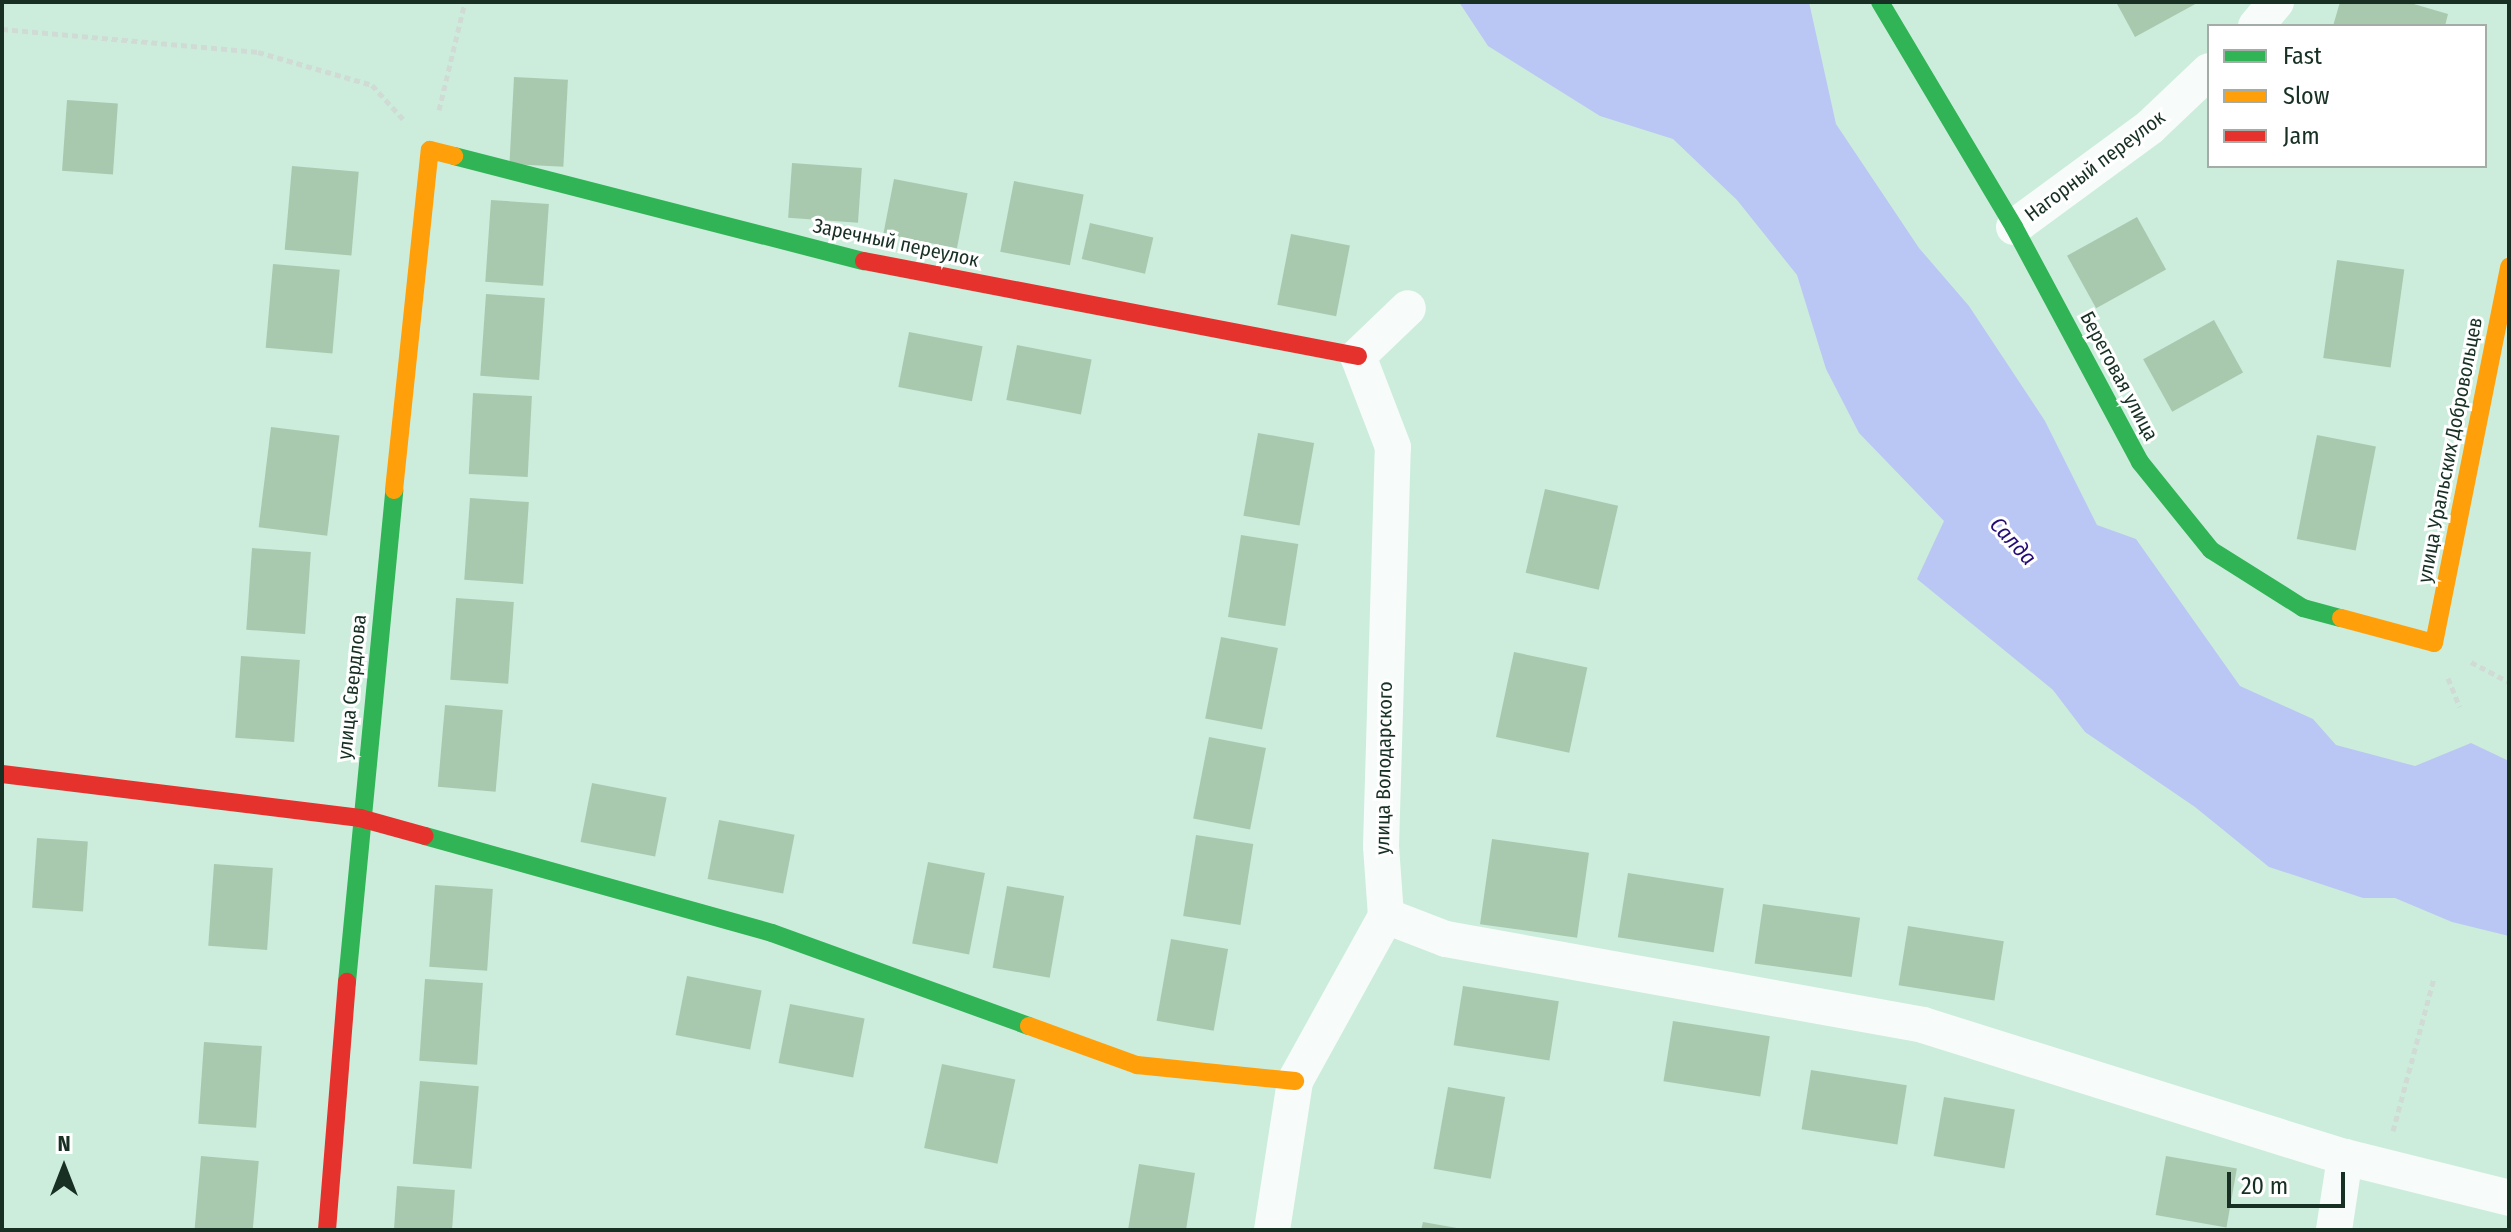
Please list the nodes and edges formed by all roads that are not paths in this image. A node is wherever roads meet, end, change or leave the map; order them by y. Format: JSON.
{"nodes":[{"id":1,"x":1880,"y":2,"type":"edge"},
{"id":2,"x":2276,"y":2,"type":"edge"},
{"id":3,"x":2258,"y":24,"type":"edge"},
{"id":4,"x":2207,"y":73,"type":"edge"},
{"id":5,"x":430,"y":150,"type":"joint"},
{"id":6,"x":2014,"y":227,"type":"junction"},
{"id":7,"x":2509,"y":266,"type":"edge"},
{"id":8,"x":1408,"y":308,"type":"dead end"},
{"id":9,"x":1358,"y":356,"type":"junction"},
{"id":10,"x":2434,"y":643,"type":"joint"},
{"id":11,"x":2,"y":774,"type":"edge"},
{"id":12,"x":360,"y":818,"type":"junction"},
{"id":13,"x":1386,"y":916,"type":"junction"},
{"id":14,"x":1295,"y":1081,"type":"junction"},
{"id":15,"x":2345,"y":1157,"type":"junction"},
{"id":16,"x":2509,"y":1198,"type":"edge"},
{"id":17,"x":327,"y":1230,"type":"edge"},
{"id":18,"x":1272,"y":1230,"type":"edge"},
{"id":19,"x":2334,"y":1230,"type":"edge"}],
"edges":[{"from":1,"to":6,"type":"street","name":"Береговая улица"},
{"from":2,"to":3,"type":"street"},
{"from":4,"to":6,"type":"street","name":"Нагорный переулок"},
{"from":5,"to":9,"type":"street","name":"Заречный переулок"},
{"from":5,"to":12,"type":"street","name":"улица Свердлова"},
{"from":6,"to":10,"type":"street","name":"Береговая улица"},
{"from":7,"to":10,"type":"street","name":"улица Уральских Добровольцев"},
{"from":8,"to":9,"type":"street"},
{"from":9,"to":13,"type":"street","name":"улица Володарского"},
{"from":11,"to":12,"type":"street"},
{"from":12,"to":14,"type":"street"},
{"from":12,"to":17,"type":"street","name":"улица Свердлова"},
{"from":13,"to":14,"type":"street"},
{"from":13,"to":15,"type":"street"},
{"from":14,"to":18,"type":"street"},
{"from":15,"to":16,"type":"street"},
{"from":15,"to":19,"type":"street"}]}
